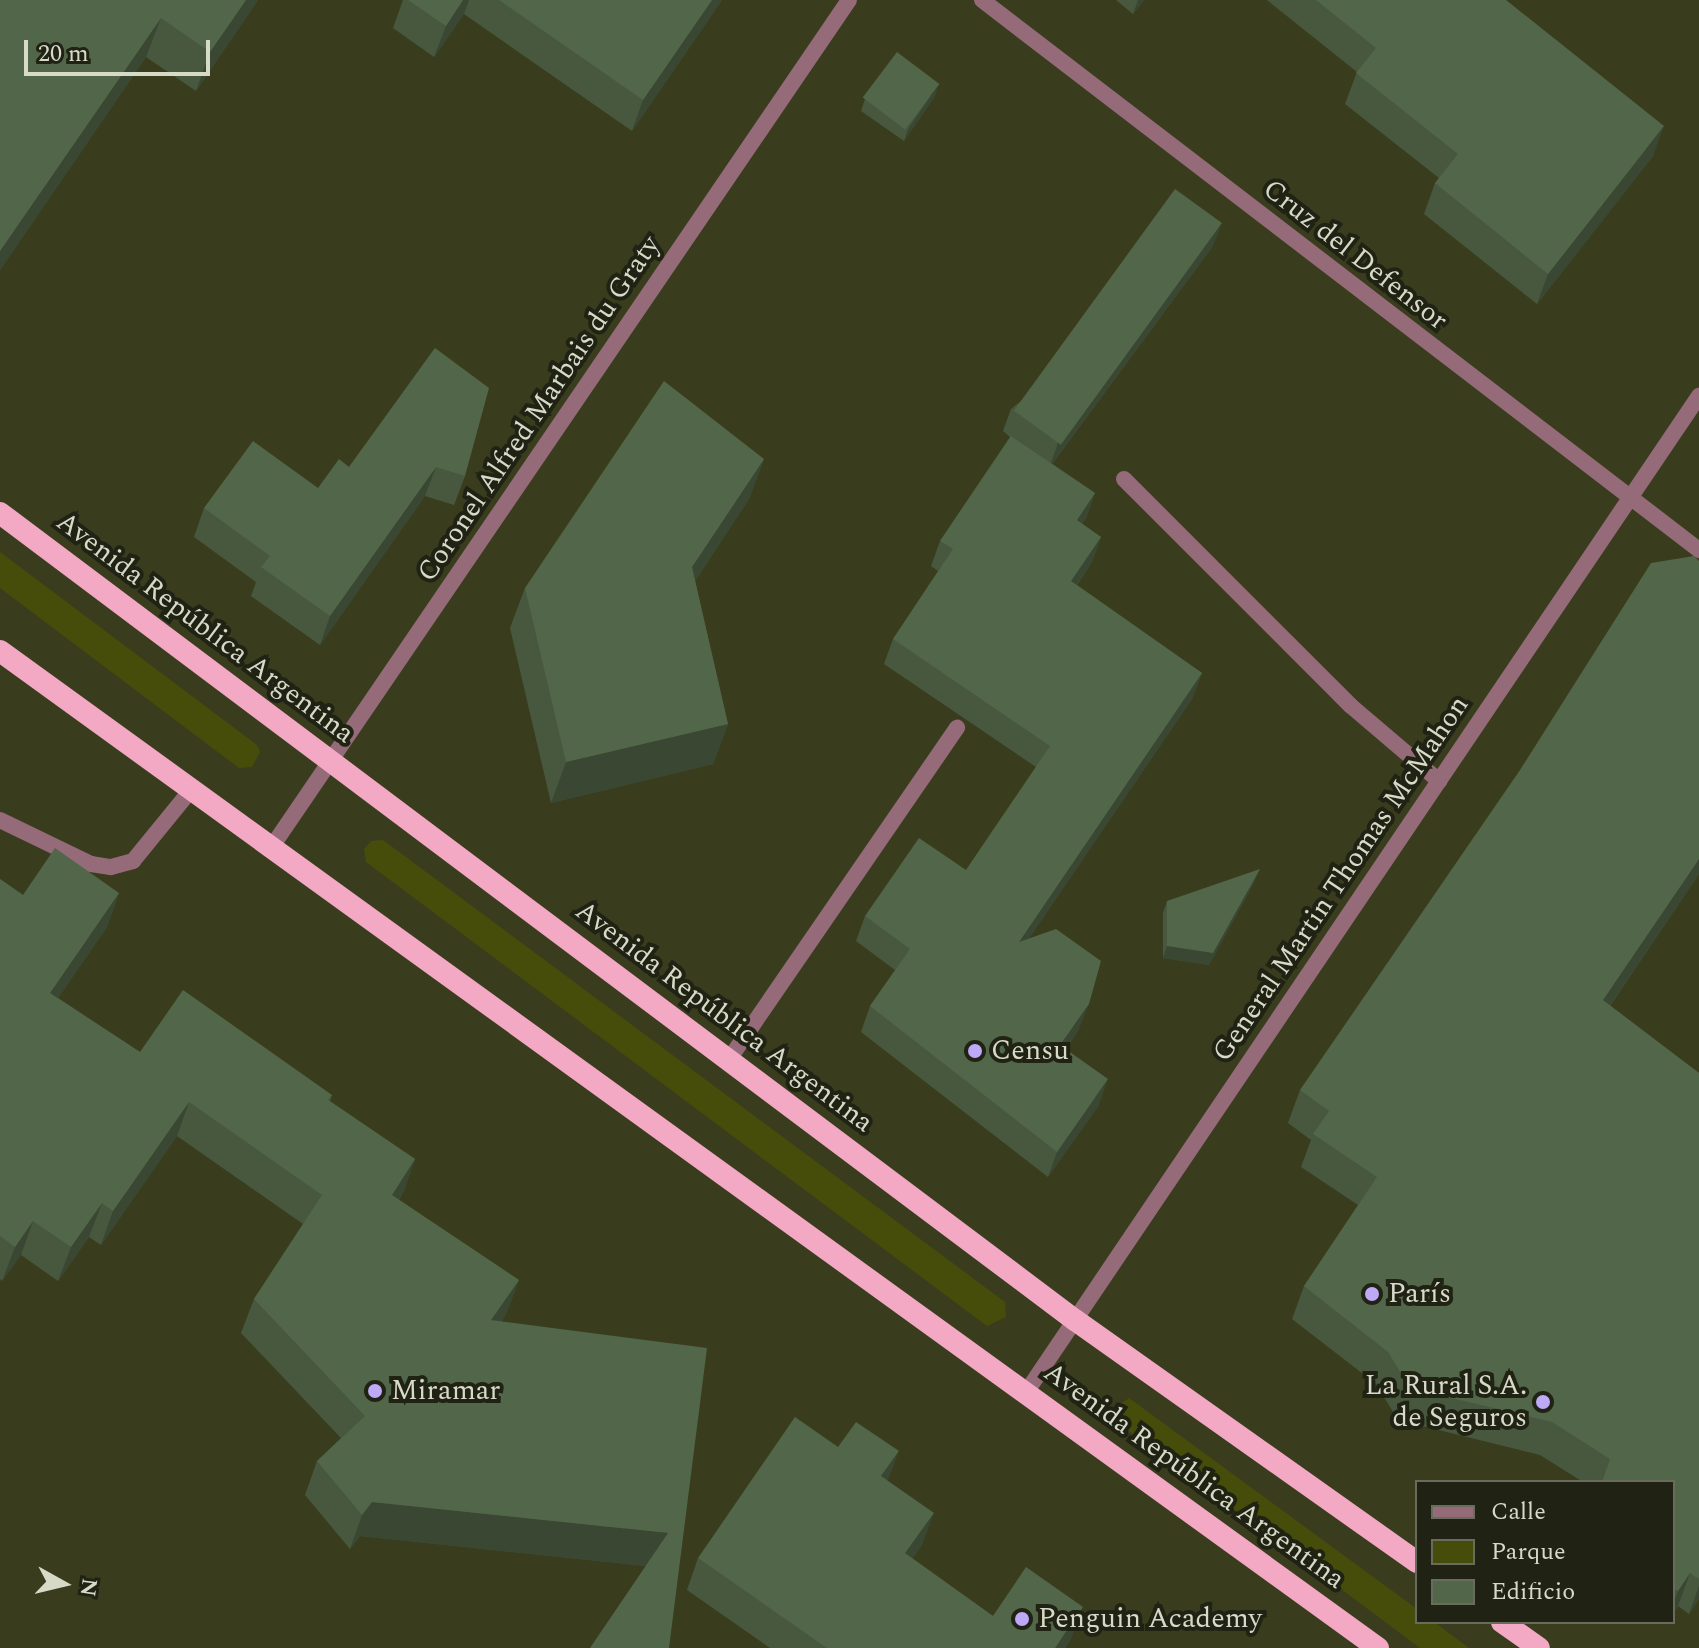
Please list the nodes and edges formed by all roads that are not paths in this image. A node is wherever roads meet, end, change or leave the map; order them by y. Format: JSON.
{"nodes":[{"id":1,"x":849,"y":0,"type":"edge"},
{"id":2,"x":982,"y":0,"type":"edge"},
{"id":3,"x":1699,"y":396,"type":"edge"},
{"id":4,"x":1124,"y":479,"type":"dead end"},
{"id":5,"x":1629,"y":499,"type":"junction"},
{"id":6,"x":0,"y":513,"type":"edge"},
{"id":7,"x":1699,"y":550,"type":"edge"},
{"id":8,"x":0,"y":651,"type":"edge"},
{"id":9,"x":957,"y":728,"type":"dead end"},
{"id":10,"x":331,"y":759,"type":"junction"},
{"id":11,"x":1439,"y":781,"type":"junction"},
{"id":12,"x":191,"y":790,"type":"junction"},
{"id":13,"x":0,"y":820,"type":"edge"},
{"id":14,"x":271,"y":848,"type":"junction"},
{"id":15,"x":730,"y":1058,"type":"junction"},
{"id":16,"x":1075,"y":1320,"type":"junction"},
{"id":17,"x":1027,"y":1391,"type":"junction"},
{"id":18,"x":1415,"y":1561,"type":"edge"},
{"id":19,"x":1505,"y":1624,"type":"edge"},
{"id":20,"x":1378,"y":1648,"type":"edge"},
{"id":21,"x":1539,"y":1648,"type":"edge"}],
"edges":[{"from":1,"to":10,"type":"street","name":"Coronel Alfred Marbais du Graty"},
{"from":2,"to":5,"type":"street","name":"Cruz del Defensor"},
{"from":3,"to":5,"type":"street","name":"General Martin Thomas McMahon"},
{"from":4,"to":11,"type":"street"},
{"from":5,"to":7,"type":"street","name":"Cruz del Defensor"},
{"from":5,"to":11,"type":"street","name":"General Martin Thomas McMahon"},
{"from":6,"to":10,"type":"highway","name":"Avenida República Argentina"},
{"from":8,"to":12,"type":"highway","name":"Avenida República Argentina"},
{"from":9,"to":15,"type":"street"},
{"from":10,"to":14,"type":"street","name":"Coronel Alfred Marbais du Graty"},
{"from":10,"to":15,"type":"highway","name":"Avenida República Argentina"},
{"from":11,"to":16,"type":"street","name":"General Martin Thomas McMahon"},
{"from":12,"to":13,"type":"street"},
{"from":12,"to":14,"type":"highway","name":"Avenida República Argentina"},
{"from":14,"to":17,"type":"highway","name":"Avenida República Argentina"},
{"from":15,"to":16,"type":"highway","name":"Avenida República Argentina"},
{"from":16,"to":17,"type":"street","name":"General Martin Thomas McMahon"},
{"from":16,"to":18,"type":"highway","name":"Avenida República Argentina"},
{"from":17,"to":20,"type":"highway","name":"Avenida República Argentina"},
{"from":19,"to":21,"type":"highway"}]}
